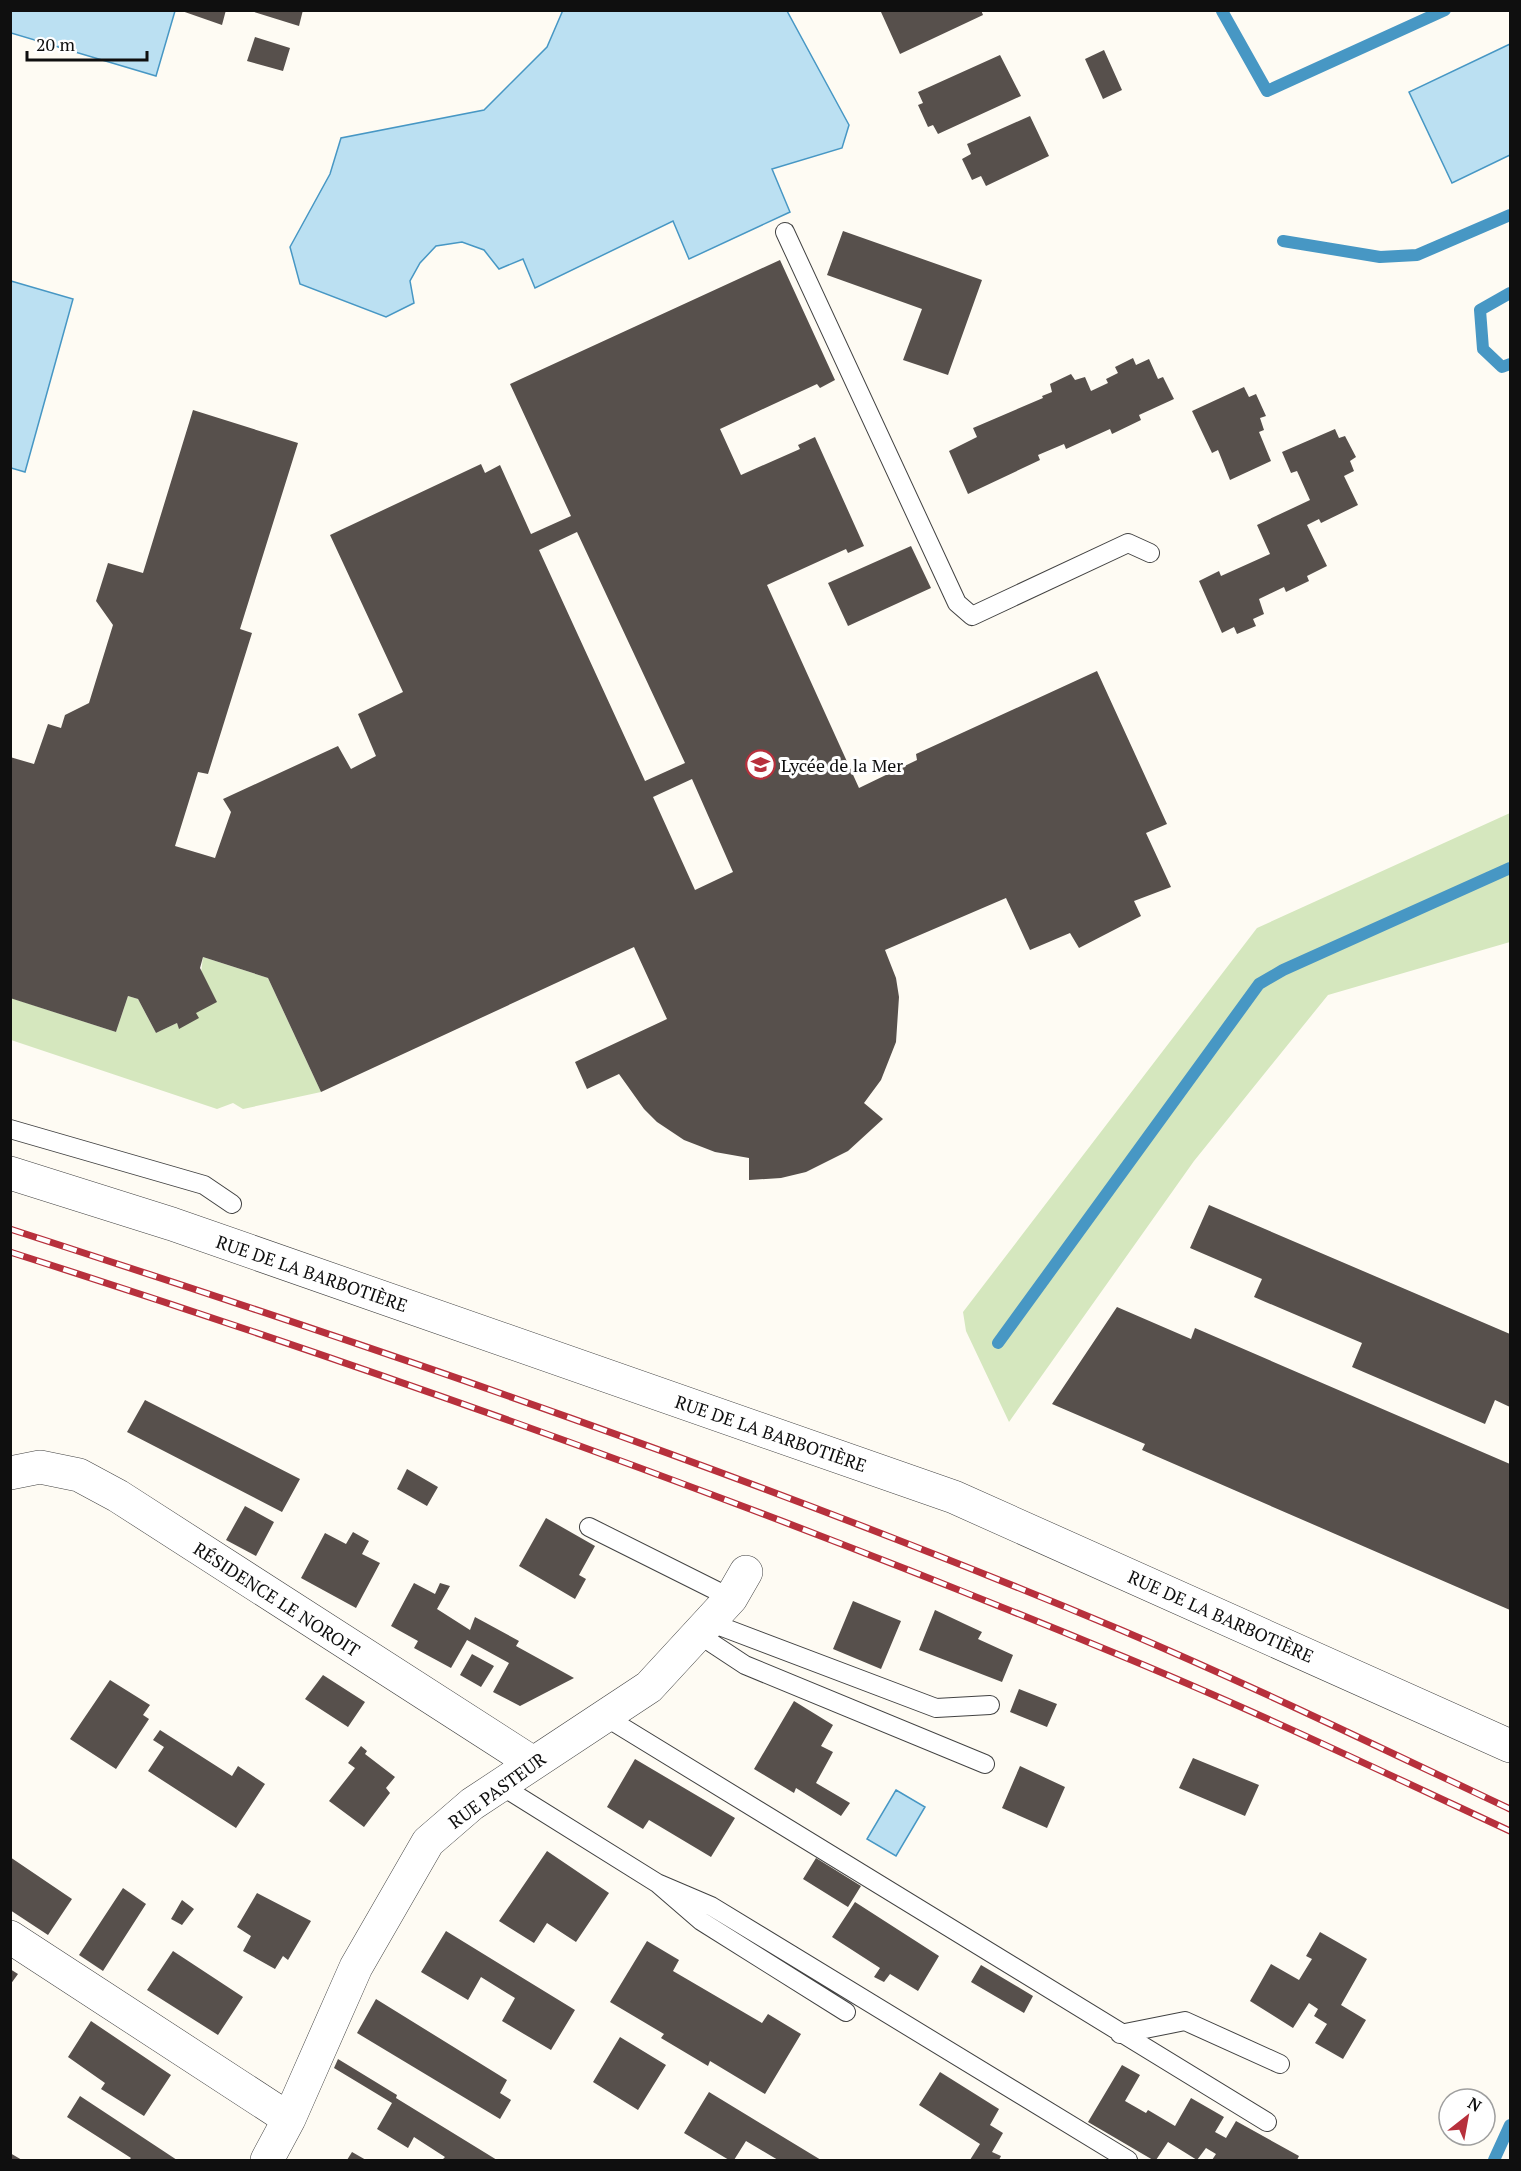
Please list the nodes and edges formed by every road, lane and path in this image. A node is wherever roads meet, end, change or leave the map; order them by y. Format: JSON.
{"nodes":[{"id":1,"x":785,"y":232,"type":"dead end"},
{"id":2,"x":1150,"y":553,"type":"dead end"},
{"id":3,"x":10,"y":1129,"type":"edge"},
{"id":4,"x":10,"y":1173,"type":"edge"},
{"id":5,"x":232,"y":1204,"type":"dead end"},
{"id":6,"x":10,"y":1473,"type":"edge"},
{"id":7,"x":589,"y":1527,"type":"dead end"},
{"id":8,"x":739,"y":1585,"type":"joint"},
{"id":9,"x":704,"y":1628,"type":"junction"},
{"id":10,"x":990,"y":1705,"type":"dead end"},
{"id":11,"x":604,"y":1716,"type":"junction"},
{"id":12,"x":1510,"y":1746,"type":"edge"},
{"id":13,"x":533,"y":1763,"type":"junction"},
{"id":14,"x":985,"y":1764,"type":"dead end"},
{"id":15,"x":500,"y":1785,"type":"junction"},
{"id":16,"x":657,"y":1883,"type":"junction"},
{"id":17,"x":10,"y":1937,"type":"edge"},
{"id":18,"x":846,"y":2012,"type":"dead end"},
{"id":19,"x":1120,"y":2034,"type":"junction"},
{"id":20,"x":1280,"y":2064,"type":"dead end"},
{"id":21,"x":289,"y":2119,"type":"junction"},
{"id":22,"x":1267,"y":2122,"type":"dead end"},
{"id":23,"x":267,"y":2160,"type":"edge"},
{"id":24,"x":1128,"y":2160,"type":"edge"}],
"edges":[{"from":1,"to":2,"type":"lane"},
{"from":3,"to":5,"type":"lane"},
{"from":4,"to":12,"type":"street","name":"RUE DE LA BARBOTIÈRE"},
{"from":6,"to":13,"type":"street","name":"RÉSIDENCE LE NOROIT"},
{"from":7,"to":8,"type":"lane"},
{"from":8,"to":9,"type":"street","name":"RUE PASTEUR"},
{"from":9,"to":10,"type":"lane"},
{"from":9,"to":11,"type":"street","name":"RUE PASTEUR"},
{"from":9,"to":14,"type":"lane"},
{"from":11,"to":13,"type":"street","name":"RUE PASTEUR"},
{"from":11,"to":19,"type":"lane"},
{"from":13,"to":15,"type":"street","name":"RUE PASTEUR"},
{"from":15,"to":16,"type":"lane"},
{"from":15,"to":21,"type":"street","name":"RUE PASTEUR"},
{"from":16,"to":18,"type":"lane"},
{"from":16,"to":24,"type":"lane"},
{"from":17,"to":21,"type":"street"},
{"from":19,"to":20,"type":"lane"},
{"from":19,"to":22,"type":"lane"},
{"from":21,"to":23,"type":"street","name":"RUE PASTEUR"}]}
